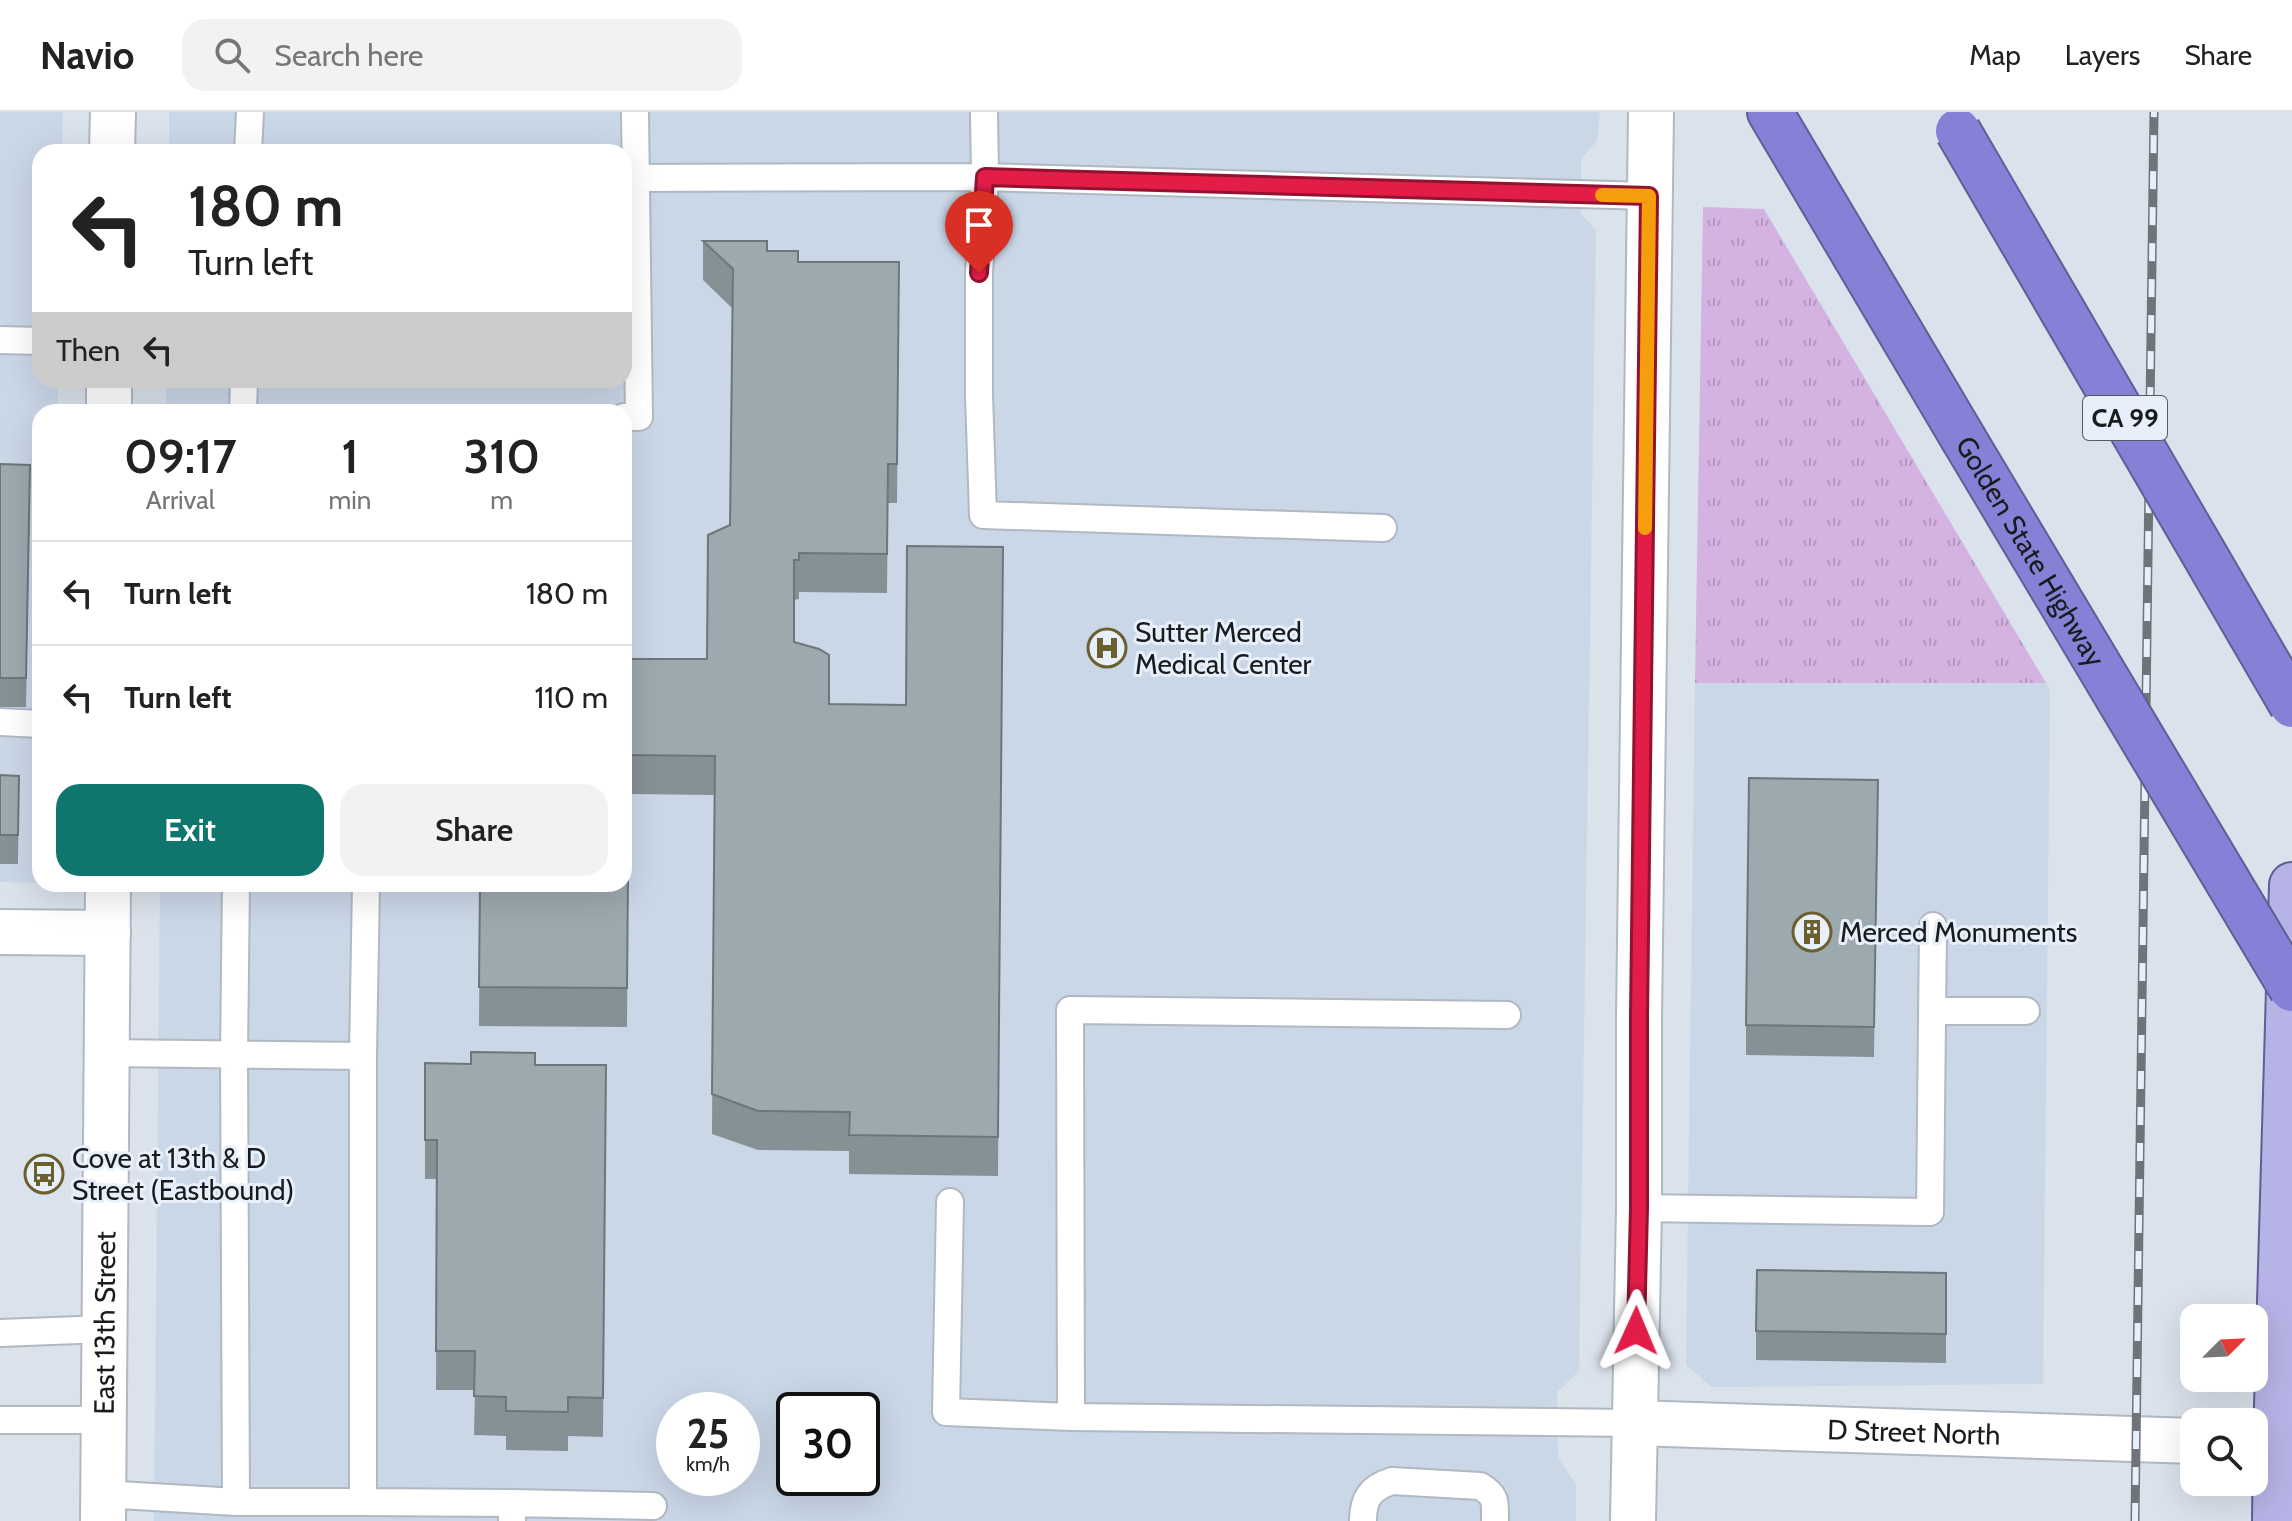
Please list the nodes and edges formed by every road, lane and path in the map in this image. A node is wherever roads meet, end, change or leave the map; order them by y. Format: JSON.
{"nodes":[{"id":1,"x":113,"y":112,"type":"edge"},
{"id":2,"x":250,"y":112,"type":"edge"},
{"id":3,"x":635,"y":112,"type":"edge"},
{"id":4,"x":984,"y":112,"type":"edge"},
{"id":5,"x":1651,"y":112,"type":"edge"},
{"id":6,"x":1772,"y":115,"type":"edge"},
{"id":7,"x":1952,"y":122,"type":"edge"},
{"id":8,"x":112,"y":144,"type":"edge"},
{"id":9,"x":248,"y":144,"type":"edge"},
{"id":10,"x":632,"y":152,"type":"edge"},
{"id":11,"x":985,"y":177,"type":"junction"},
{"id":12,"x":632,"y":178,"type":"edge"},
{"id":13,"x":1649,"y":196,"type":"junction"},
{"id":14,"x":632,"y":231,"type":"edge"},
{"id":15,"x":0,"y":340,"type":"edge"},
{"id":16,"x":32,"y":341,"type":"edge"},
{"id":17,"x":632,"y":417,"type":"edge"},
{"id":18,"x":1383,"y":528,"type":"dead end"},
{"id":19,"x":2292,"y":705,"type":"edge"},
{"id":20,"x":0,"y":722,"type":"edge"},
{"id":21,"x":32,"y":724,"type":"edge"},
{"id":22,"x":2292,"y":885,"type":"edge"},
{"id":23,"x":108,"y":892,"type":"edge"},
{"id":24,"x":236,"y":892,"type":"edge"},
{"id":25,"x":366,"y":892,"type":"edge"},
{"id":26,"x":1933,"y":926,"type":"dead end"},
{"id":27,"x":0,"y":932,"type":"edge"},
{"id":28,"x":108,"y":933,"type":"junction"},
{"id":29,"x":2292,"y":989,"type":"edge"},
{"id":30,"x":1933,"y":1011,"type":"junction"},
{"id":31,"x":2026,"y":1011,"type":"dead end"},
{"id":32,"x":1507,"y":1015,"type":"dead end"},
{"id":33,"x":107,"y":1053,"type":"junction"},
{"id":34,"x":234,"y":1054,"type":"junction"},
{"id":35,"x":363,"y":1056,"type":"junction"},
{"id":36,"x":950,"y":1202,"type":"dead end"},
{"id":37,"x":1639,"y":1208,"type":"junction"},
{"id":38,"x":105,"y":1329,"type":"junction"},
{"id":39,"x":0,"y":1333,"type":"edge"},
{"id":40,"x":1071,"y":1417,"type":"junction"},
{"id":41,"x":0,"y":1420,"type":"edge"},
{"id":42,"x":104,"y":1420,"type":"junction"},
{"id":43,"x":1634,"y":1423,"type":"junction"},
{"id":44,"x":2180,"y":1441,"type":"edge"},
{"id":45,"x":2274,"y":1441,"type":"edge"},
{"id":46,"x":236,"y":1502,"type":"junction"},
{"id":47,"x":363,"y":1502,"type":"junction"},
{"id":48,"x":653,"y":1506,"type":"dead end"},
{"id":49,"x":103,"y":1508,"type":"edge"},
{"id":50,"x":512,"y":1512,"type":"edge"},
{"id":51,"x":1363,"y":1521,"type":"edge"},
{"id":52,"x":1495,"y":1521,"type":"edge"},
{"id":53,"x":1633,"y":1521,"type":"edge"},
{"id":54,"x":2275,"y":1521,"type":"edge"}],
"edges":[{"from":1,"to":8,"type":"street"},
{"from":2,"to":9,"type":"lane"},
{"from":3,"to":10,"type":"lane"},
{"from":4,"to":11,"type":"lane"},
{"from":5,"to":13,"type":"street"},
{"from":6,"to":29,"type":"highway","name":"Golden State Highway","bridge":true},
{"from":7,"to":19,"type":"highway","number":"CA 99","bridge":true},
{"from":11,"to":12,"type":"lane"},
{"from":11,"to":13,"type":"lane"},
{"from":11,"to":18,"type":"lane"},
{"from":13,"to":37,"type":"street"},
{"from":14,"to":17,"type":"lane"},
{"from":15,"to":16,"type":"lane"},
{"from":20,"to":21,"type":"lane"},
{"from":22,"to":45,"type":"main road"},
{"from":23,"to":28,"type":"street","name":"East 13th Street"},
{"from":24,"to":34,"type":"lane"},
{"from":25,"to":35,"type":"lane"},
{"from":26,"to":30,"type":"lane"},
{"from":27,"to":28,"type":"street"},
{"from":28,"to":33,"type":"street","name":"East 13th Street"},
{"from":30,"to":31,"type":"lane"},
{"from":30,"to":37,"type":"lane"},
{"from":32,"to":40,"type":"lane"},
{"from":33,"to":34,"type":"lane"},
{"from":33,"to":38,"type":"street","name":"East 13th Street"},
{"from":34,"to":35,"type":"lane"},
{"from":34,"to":46,"type":"lane"},
{"from":35,"to":47,"type":"lane"},
{"from":36,"to":40,"type":"lane"},
{"from":37,"to":43,"type":"street"},
{"from":38,"to":39,"type":"lane"},
{"from":38,"to":42,"type":"street","name":"East 13th Street"},
{"from":40,"to":43,"type":"lane"},
{"from":41,"to":42,"type":"lane"},
{"from":42,"to":49,"type":"street","name":"East 13th Street"},
{"from":43,"to":44,"type":"street","name":"D Street North"},
{"from":43,"to":53,"type":"street"},
{"from":45,"to":54,"type":"main road"},
{"from":46,"to":47,"type":"lane"},
{"from":46,"to":49,"type":"lane"},
{"from":47,"to":50,"type":"lane"},
{"from":48,"to":50,"type":"lane"},
{"from":51,"to":52,"type":"lane"}]}
